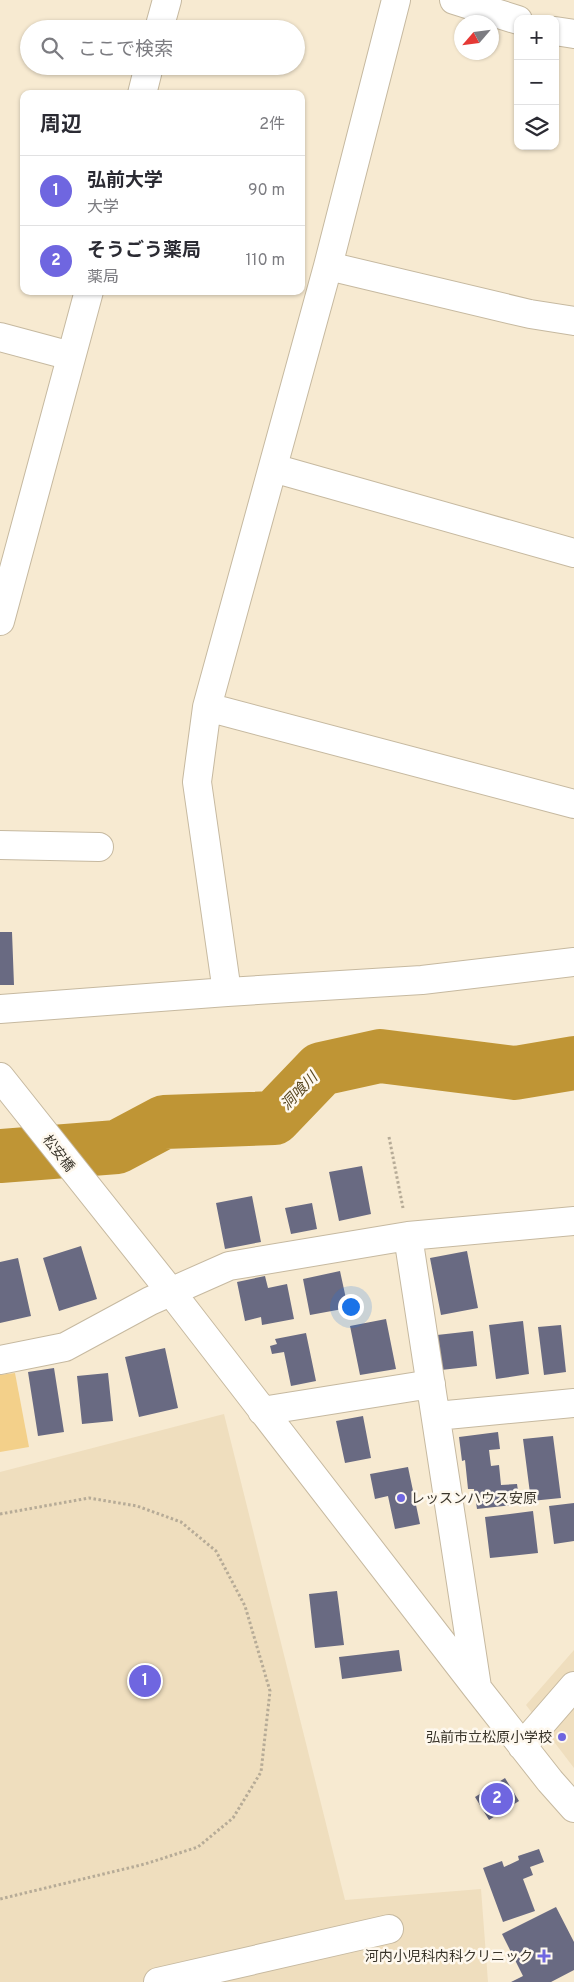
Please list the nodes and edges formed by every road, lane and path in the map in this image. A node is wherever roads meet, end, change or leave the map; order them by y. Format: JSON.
{"nodes":[{"id":1,"x":167,"y":0,"type":"edge"},
{"id":2,"x":396,"y":0,"type":"edge"},
{"id":3,"x":454,"y":0,"type":"edge"},
{"id":4,"x":514,"y":19,"type":"edge"},
{"id":5,"x":161,"y":20,"type":"edge"},
{"id":6,"x":559,"y":32,"type":"edge"},
{"id":7,"x":574,"y":34,"type":"edge"},
{"id":8,"x":147,"y":75,"type":"edge"},
{"id":9,"x":143,"y":90,"type":"edge"},
{"id":10,"x":328,"y":266,"type":"junction"},
{"id":11,"x":88,"y":295,"type":"edge"},
{"id":12,"x":574,"y":321,"type":"edge"},
{"id":13,"x":0,"y":337,"type":"edge"},
{"id":14,"x":71,"y":356,"type":"junction"},
{"id":15,"x":273,"y":468,"type":"junction"},
{"id":16,"x":574,"y":553,"type":"edge"},
{"id":17,"x":0,"y":622,"type":"edge"},
{"id":18,"x":207,"y":707,"type":"junction"},
{"id":19,"x":574,"y":804,"type":"edge"},
{"id":20,"x":0,"y":845,"type":"edge"},
{"id":21,"x":99,"y":847,"type":"dead end"},
{"id":22,"x":574,"y":962,"type":"edge"},
{"id":23,"x":227,"y":992,"type":"junction"},
{"id":24,"x":0,"y":1009,"type":"edge"},
{"id":25,"x":6,"y":1085,"type":"edge"},
{"id":26,"x":389,"y":1137,"type":"dead end"},
{"id":27,"x":574,"y":1221,"type":"edge"},
{"id":28,"x":408,"y":1236,"type":"junction"},
{"id":29,"x":170,"y":1292,"type":"junction"},
{"id":30,"x":0,"y":1360,"type":"edge"},
{"id":31,"x":431,"y":1384,"type":"junction"},
{"id":32,"x":574,"y":1404,"type":"edge"},
{"id":33,"x":262,"y":1411,"type":"junction"},
{"id":34,"x":436,"y":1416,"type":"junction"},
{"id":35,"x":0,"y":1514,"type":"edge"},
{"id":36,"x":574,"y":1686,"type":"edge"},
{"id":37,"x":477,"y":1688,"type":"junction"},
{"id":38,"x":522,"y":1746,"type":"junction"},
{"id":39,"x":574,"y":1808,"type":"edge"},
{"id":40,"x":0,"y":1899,"type":"edge"},
{"id":41,"x":389,"y":1929,"type":"dead end"},
{"id":42,"x":158,"y":1982,"type":"edge"}],
"edges":[{"from":1,"to":5,"type":"street"},
{"from":2,"to":10,"type":"street"},
{"from":3,"to":4,"type":"street"},
{"from":6,"to":7,"type":"street"},
{"from":8,"to":9,"type":"street"},
{"from":10,"to":12,"type":"street"},
{"from":10,"to":15,"type":"street"},
{"from":11,"to":14,"type":"street"},
{"from":13,"to":14,"type":"street"},
{"from":14,"to":17,"type":"street"},
{"from":15,"to":16,"type":"street"},
{"from":15,"to":18,"type":"street"},
{"from":18,"to":19,"type":"street"},
{"from":18,"to":23,"type":"street"},
{"from":20,"to":21,"type":"street"},
{"from":22,"to":23,"type":"street"},
{"from":23,"to":24,"type":"street"},
{"from":25,"to":29,"type":"street","name":"松安橋"},
{"from":26,"to":28,"type":"path"},
{"from":27,"to":28,"type":"street"},
{"from":28,"to":29,"type":"street"},
{"from":28,"to":31,"type":"street"},
{"from":29,"to":30,"type":"street"},
{"from":29,"to":33,"type":"street","name":"松安橋"},
{"from":31,"to":33,"type":"street"},
{"from":31,"to":34,"type":"street"},
{"from":32,"to":34,"type":"street"},
{"from":33,"to":37,"type":"street","name":"松安橋"},
{"from":34,"to":37,"type":"street"},
{"from":35,"to":40,"type":"path"},
{"from":36,"to":38,"type":"street"},
{"from":37,"to":38,"type":"street","name":"松安橋"},
{"from":38,"to":39,"type":"street","name":"松安橋"},
{"from":41,"to":42,"type":"street"}]}
